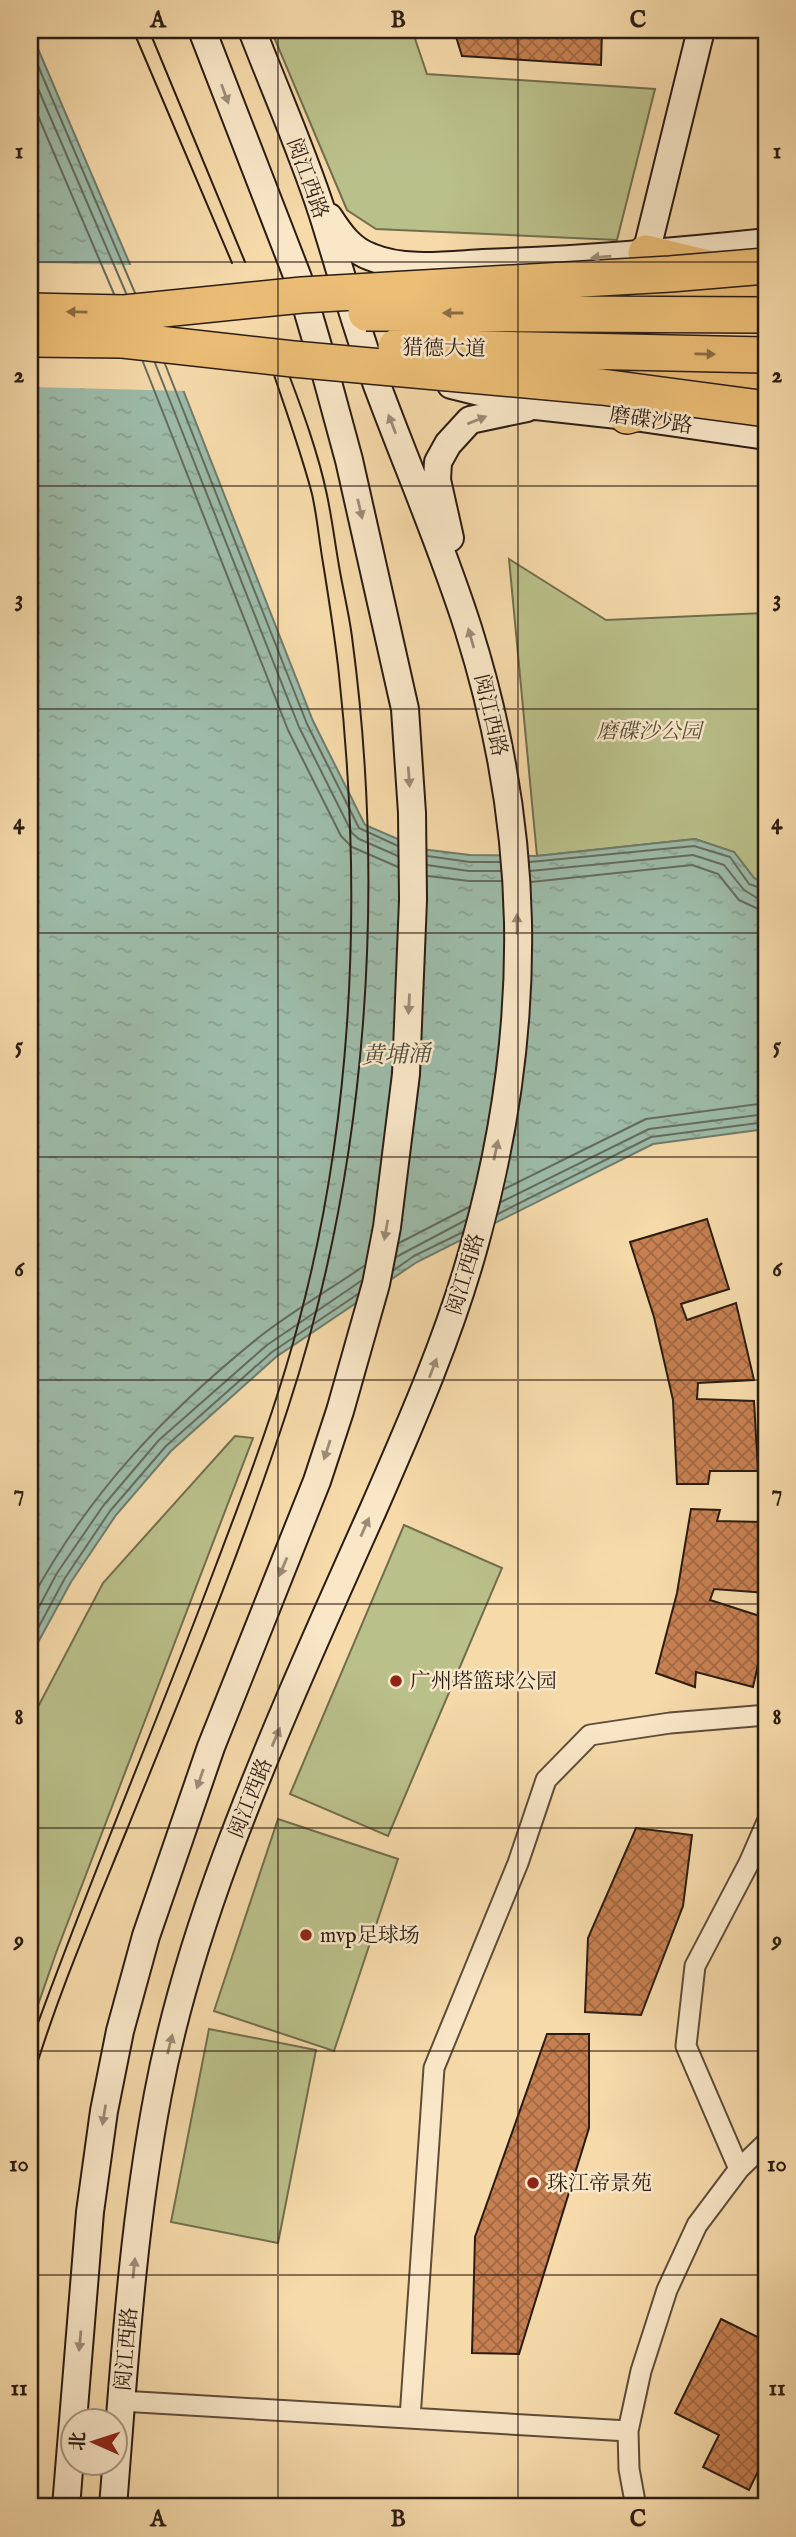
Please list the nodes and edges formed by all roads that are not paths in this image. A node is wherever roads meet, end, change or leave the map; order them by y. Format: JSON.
{"nodes":[{"id":1,"x":202,"y":30,"type":"edge"},
{"id":2,"x":252,"y":30,"type":"edge"},
{"id":3,"x":701,"y":30,"type":"edge"},
{"id":4,"x":319,"y":205,"type":"junction"},
{"id":5,"x":766,"y":242,"type":"edge"},
{"id":6,"x":646,"y":253,"type":"junction"},
{"id":7,"x":544,"y":261,"type":"junction"},
{"id":8,"x":766,"y":266,"type":"edge"},
{"id":9,"x":298,"y":278,"type":"junction"},
{"id":10,"x":342,"y":278,"type":"junction"},
{"id":11,"x":766,"y":281,"type":"edge"},
{"id":12,"x":766,"y":289,"type":"edge"},
{"id":13,"x":30,"y":311,"type":"edge"},
{"id":14,"x":766,"y":316,"type":"edge"},
{"id":15,"x":123,"y":327,"type":"junction"},
{"id":16,"x":30,"y":338,"type":"edge"},
{"id":17,"x":320,"y":353,"type":"junction"},
{"id":18,"x":370,"y":364,"type":"junction"},
{"id":19,"x":763,"y":383,"type":"edge"},
{"id":20,"x":536,"y":406,"type":"junction"},
{"id":21,"x":627,"y":416,"type":"junction"},
{"id":22,"x":766,"y":436,"type":"edge"},
{"id":23,"x":456,"y":592,"type":"junction"},
{"id":24,"x":766,"y":1715,"type":"edge"},
{"id":25,"x":766,"y":1824,"type":"edge"},
{"id":26,"x":766,"y":2143,"type":"edge"},
{"id":27,"x":739,"y":2169,"type":"junction"},
{"id":28,"x":121,"y":2401,"type":"junction"},
{"id":29,"x":410,"y":2418,"type":"junction"},
{"id":30,"x":628,"y":2431,"type":"junction"},
{"id":31,"x":71,"y":2506,"type":"edge"},
{"id":32,"x":113,"y":2507,"type":"edge"},
{"id":33,"x":636,"y":2507,"type":"edge"}],
"edges":[{"from":1,"to":9,"type":"main road","one_way":true},
{"from":2,"to":4,"type":"main road","name":"阅江西路"},
{"from":3,"to":6,"type":"main road"},
{"from":4,"to":7,"type":"main road"},
{"from":4,"to":10,"type":"main road","name":"阅江西路"},
{"from":5,"to":6,"type":"main road"},
{"from":6,"to":7,"type":"main road","one_way":true},
{"from":6,"to":11,"type":"highway"},
{"from":7,"to":10,"type":"main road"},
{"from":7,"to":20,"type":"main road"},
{"from":8,"to":15,"type":"highway","bridge":true},
{"from":9,"to":10,"type":"main road"},
{"from":9,"to":17,"type":"main road"},
{"from":10,"to":18,"type":"main road","name":"阅江西路"},
{"from":12,"to":19,"type":"highway"},
{"from":15,"to":13,"type":"highway","one_way":true},
{"from":14,"to":15,"type":"highway","name":"猎德大道","one_way":true,"bridge":true},
{"from":15,"to":16,"type":"highway"},
{"from":15,"to":19,"type":"highway","name":"猎德大道","one_way":true,"bridge":true},
{"from":15,"to":19,"type":"highway","bridge":true},
{"from":17,"to":18,"type":"main road"},
{"from":17,"to":31,"type":"main road","one_way":true},
{"from":18,"to":20,"type":"main road"},
{"from":23,"to":18,"type":"main road","name":"阅江西路","one_way":true},
{"from":19,"to":21,"type":"highway"},
{"from":20,"to":21,"type":"main road","name":"磨碟沙路"},
{"from":23,"to":20,"type":"main road","one_way":true},
{"from":21,"to":22,"type":"main road","name":"磨碟沙路"},
{"from":28,"to":23,"type":"main road","name":"阅江西路","one_way":true},
{"from":24,"to":29,"type":"street"},
{"from":25,"to":27,"type":"street"},
{"from":26,"to":27,"type":"street"},
{"from":27,"to":30,"type":"street"},
{"from":28,"to":29,"type":"street"},
{"from":28,"to":32,"type":"main road","name":"阅江西路"},
{"from":29,"to":30,"type":"street"},
{"from":30,"to":33,"type":"street"}]}
